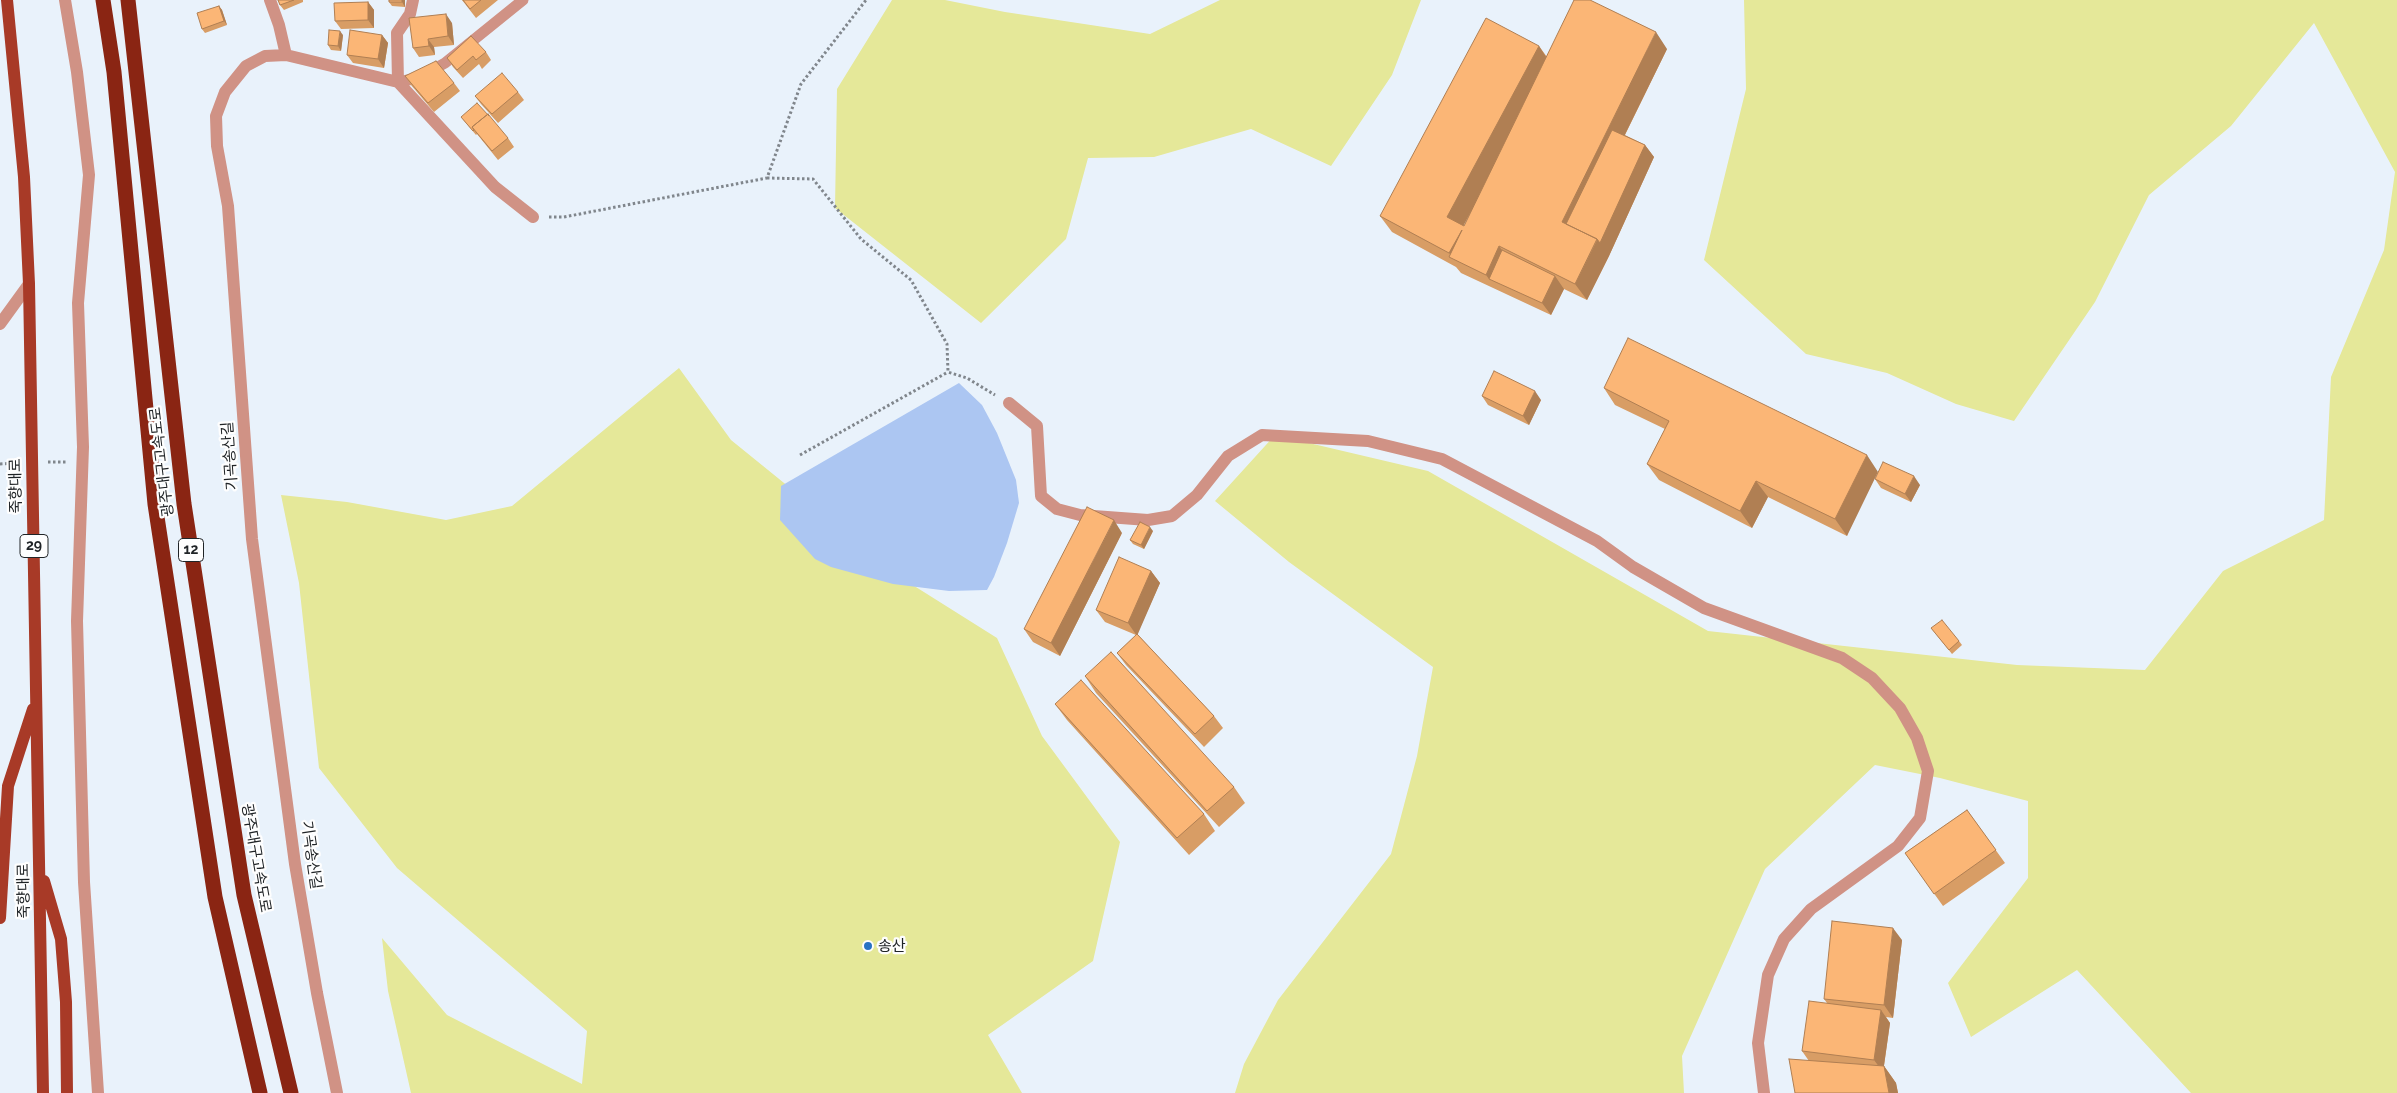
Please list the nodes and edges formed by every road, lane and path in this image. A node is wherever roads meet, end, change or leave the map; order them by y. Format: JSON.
{"nodes":[{"id":1,"x":6,"y":0,"type":"edge"},
{"id":2,"x":65,"y":0,"type":"edge"},
{"id":3,"x":103,"y":0,"type":"edge"},
{"id":4,"x":128,"y":0,"type":"edge"},
{"id":5,"x":270,"y":0,"type":"edge"},
{"id":6,"x":413,"y":0,"type":"edge"},
{"id":7,"x":523,"y":0,"type":"edge"},
{"id":8,"x":866,"y":0,"type":"edge"},
{"id":9,"x":286,"y":55,"type":"junction"},
{"id":10,"x":398,"y":82,"type":"junction"},
{"id":11,"x":767,"y":178,"type":"junction"},
{"id":12,"x":533,"y":217,"type":"joint"},
{"id":13,"x":29,"y":284,"type":"junction"},
{"id":14,"x":0,"y":324,"type":"edge"},
{"id":15,"x":948,"y":372,"type":"junction"},
{"id":16,"x":1009,"y":403,"type":"joint"},
{"id":17,"x":800,"y":455,"type":"dead end"},
{"id":18,"x":36,"y":699,"type":"junction"},
{"id":19,"x":39,"y":865,"type":"junction"},
{"id":20,"x":0,"y":918,"type":"edge"},
{"id":21,"x":43,"y":1093,"type":"edge"},
{"id":22,"x":67,"y":1093,"type":"edge"},
{"id":23,"x":98,"y":1093,"type":"edge"},
{"id":24,"x":260,"y":1093,"type":"edge"},
{"id":25,"x":292,"y":1093,"type":"edge"},
{"id":26,"x":337,"y":1093,"type":"edge"},
{"id":27,"x":1764,"y":1093,"type":"edge"}],
"edges":[{"from":1,"to":13,"type":"main road","name":"죽향대로","number":"29"},
{"from":2,"to":23,"type":"street"},
{"from":3,"to":24,"type":"highway","name":"광주대구고속도로","number":"12"},
{"from":4,"to":25,"type":"highway","name":"광주대구고속도로","number":"12"},
{"from":5,"to":9,"type":"street"},
{"from":6,"to":10,"type":"street"},
{"from":7,"to":10,"type":"lane"},
{"from":8,"to":11,"type":"path"},
{"from":9,"to":10,"type":"street","name":"기곡송산길"},
{"from":9,"to":26,"type":"street","name":"기곡송산길"},
{"from":10,"to":12,"type":"street"},
{"from":11,"to":12,"type":"path"},
{"from":11,"to":15,"type":"path"},
{"from":13,"to":14,"type":"street"},
{"from":13,"to":18,"type":"main road","name":"죽향대로","number":"29"},
{"from":15,"to":16,"type":"path"},
{"from":15,"to":17,"type":"path"},
{"from":16,"to":27,"type":"street"},
{"from":18,"to":19,"type":"main road","name":"죽향대로","number":"29"},
{"from":18,"to":20,"type":"main road"},
{"from":19,"to":21,"type":"main road","name":"죽향대로","number":"29"},
{"from":19,"to":22,"type":"main road"}]}
